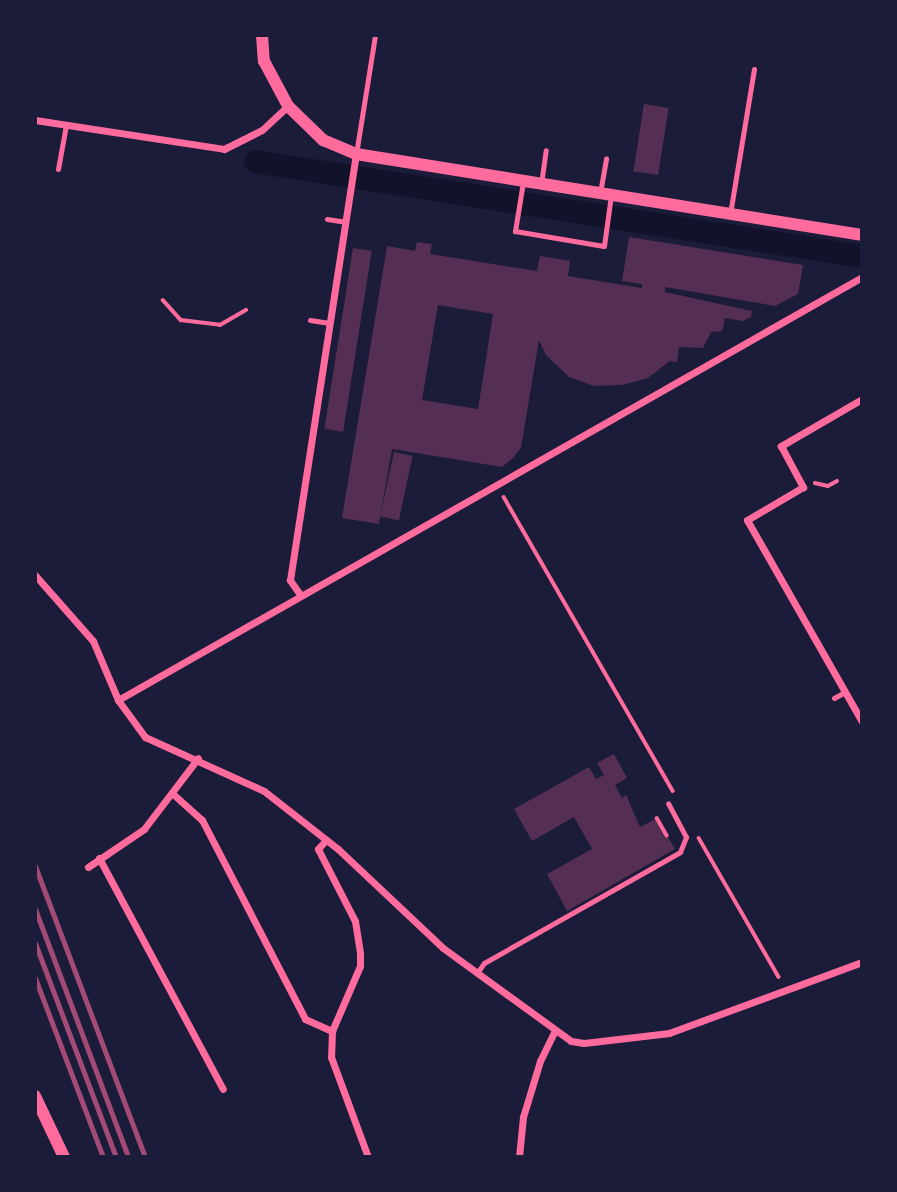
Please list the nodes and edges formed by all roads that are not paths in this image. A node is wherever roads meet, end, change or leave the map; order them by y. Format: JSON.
{"nodes":[{"id":1,"x":262,"y":35,"type":"edge"},
{"id":2,"x":375,"y":35,"type":"edge"},
{"id":3,"x":754,"y":69,"type":"dead end"},
{"id":4,"x":288,"y":106,"type":"junction"},
{"id":5,"x":35,"y":120,"type":"edge"},
{"id":6,"x":66,"y":125,"type":"junction"},
{"id":7,"x":546,"y":150,"type":"dead end"},
{"id":8,"x":356,"y":154,"type":"junction"},
{"id":9,"x":606,"y":159,"type":"dead end"},
{"id":10,"x":58,"y":169,"type":"dead end"},
{"id":11,"x":523,"y":181,"type":"junction"},
{"id":12,"x":541,"y":184,"type":"junction"},
{"id":13,"x":606,"y":194,"type":"junction"},
{"id":14,"x":730,"y":214,"type":"junction"},
{"id":15,"x":327,"y":219,"type":"dead end"},
{"id":16,"x":345,"y":222,"type":"junction"},
{"id":17,"x":862,"y":235,"type":"edge"},
{"id":18,"x":862,"y":277,"type":"edge"},
{"id":19,"x":310,"y":320,"type":"dead end"},
{"id":20,"x":328,"y":323,"type":"junction"},
{"id":21,"x":862,"y":399,"type":"edge"},
{"id":22,"x":788,"y":458,"type":"junction"},
{"id":23,"x":779,"y":464,"type":"dead end"},
{"id":24,"x":35,"y":575,"type":"edge"},
{"id":25,"x":299,"y":593,"type":"junction"},
{"id":26,"x":845,"y":692,"type":"junction"},
{"id":27,"x":834,"y":698,"type":"dead end"},
{"id":28,"x":118,"y":700,"type":"junction"},
{"id":29,"x":862,"y":722,"type":"edge"},
{"id":30,"x":198,"y":758,"type":"junction"},
{"id":31,"x":173,"y":794,"type":"junction"},
{"id":32,"x":668,"y":803,"type":"dead end"},
{"id":33,"x":326,"y":840,"type":"junction"},
{"id":34,"x":99,"y":858,"type":"junction"},
{"id":35,"x":88,"y":867,"type":"dead end"},
{"id":36,"x":862,"y":962,"type":"edge"},
{"id":37,"x":477,"y":974,"type":"junction"},
{"id":38,"x":555,"y":1030,"type":"junction"},
{"id":39,"x":332,"y":1031,"type":"junction"},
{"id":40,"x":223,"y":1089,"type":"dead end"},
{"id":41,"x":35,"y":1096,"type":"edge"},
{"id":42,"x":64,"y":1157,"type":"edge"},
{"id":43,"x":368,"y":1157,"type":"edge"},
{"id":44,"x":519,"y":1157,"type":"edge"}],
"edges":[{"from":1,"to":4,"type":"street"},
{"from":2,"to":8,"type":"lane"},
{"from":3,"to":14,"type":"lane"},
{"from":4,"to":6,"type":"street"},
{"from":4,"to":8,"type":"street"},
{"from":5,"to":6,"type":"street"},
{"from":6,"to":10,"type":"lane"},
{"from":7,"to":12,"type":"lane"},
{"from":8,"to":11,"type":"street"},
{"from":8,"to":16,"type":"street"},
{"from":9,"to":13,"type":"lane"},
{"from":11,"to":12,"type":"street"},
{"from":11,"to":13,"type":"lane"},
{"from":12,"to":13,"type":"street"},
{"from":13,"to":14,"type":"street"},
{"from":14,"to":17,"type":"street"},
{"from":15,"to":16,"type":"lane"},
{"from":16,"to":20,"type":"street"},
{"from":18,"to":25,"type":"street"},
{"from":19,"to":20,"type":"lane"},
{"from":20,"to":25,"type":"street"},
{"from":21,"to":22,"type":"street"},
{"from":22,"to":23,"type":"lane"},
{"from":22,"to":26,"type":"street"},
{"from":24,"to":28,"type":"street"},
{"from":25,"to":28,"type":"street"},
{"from":26,"to":27,"type":"lane"},
{"from":26,"to":29,"type":"street"},
{"from":28,"to":30,"type":"street"},
{"from":30,"to":31,"type":"street"},
{"from":30,"to":33,"type":"street"},
{"from":31,"to":34,"type":"street"},
{"from":31,"to":39,"type":"street"},
{"from":32,"to":37,"type":"lane"},
{"from":33,"to":37,"type":"street"},
{"from":33,"to":39,"type":"street"},
{"from":34,"to":35,"type":"street"},
{"from":34,"to":40,"type":"street"},
{"from":36,"to":38,"type":"street"},
{"from":37,"to":38,"type":"street"},
{"from":38,"to":44,"type":"street"},
{"from":39,"to":43,"type":"street"},
{"from":41,"to":42,"type":"street"}]}
